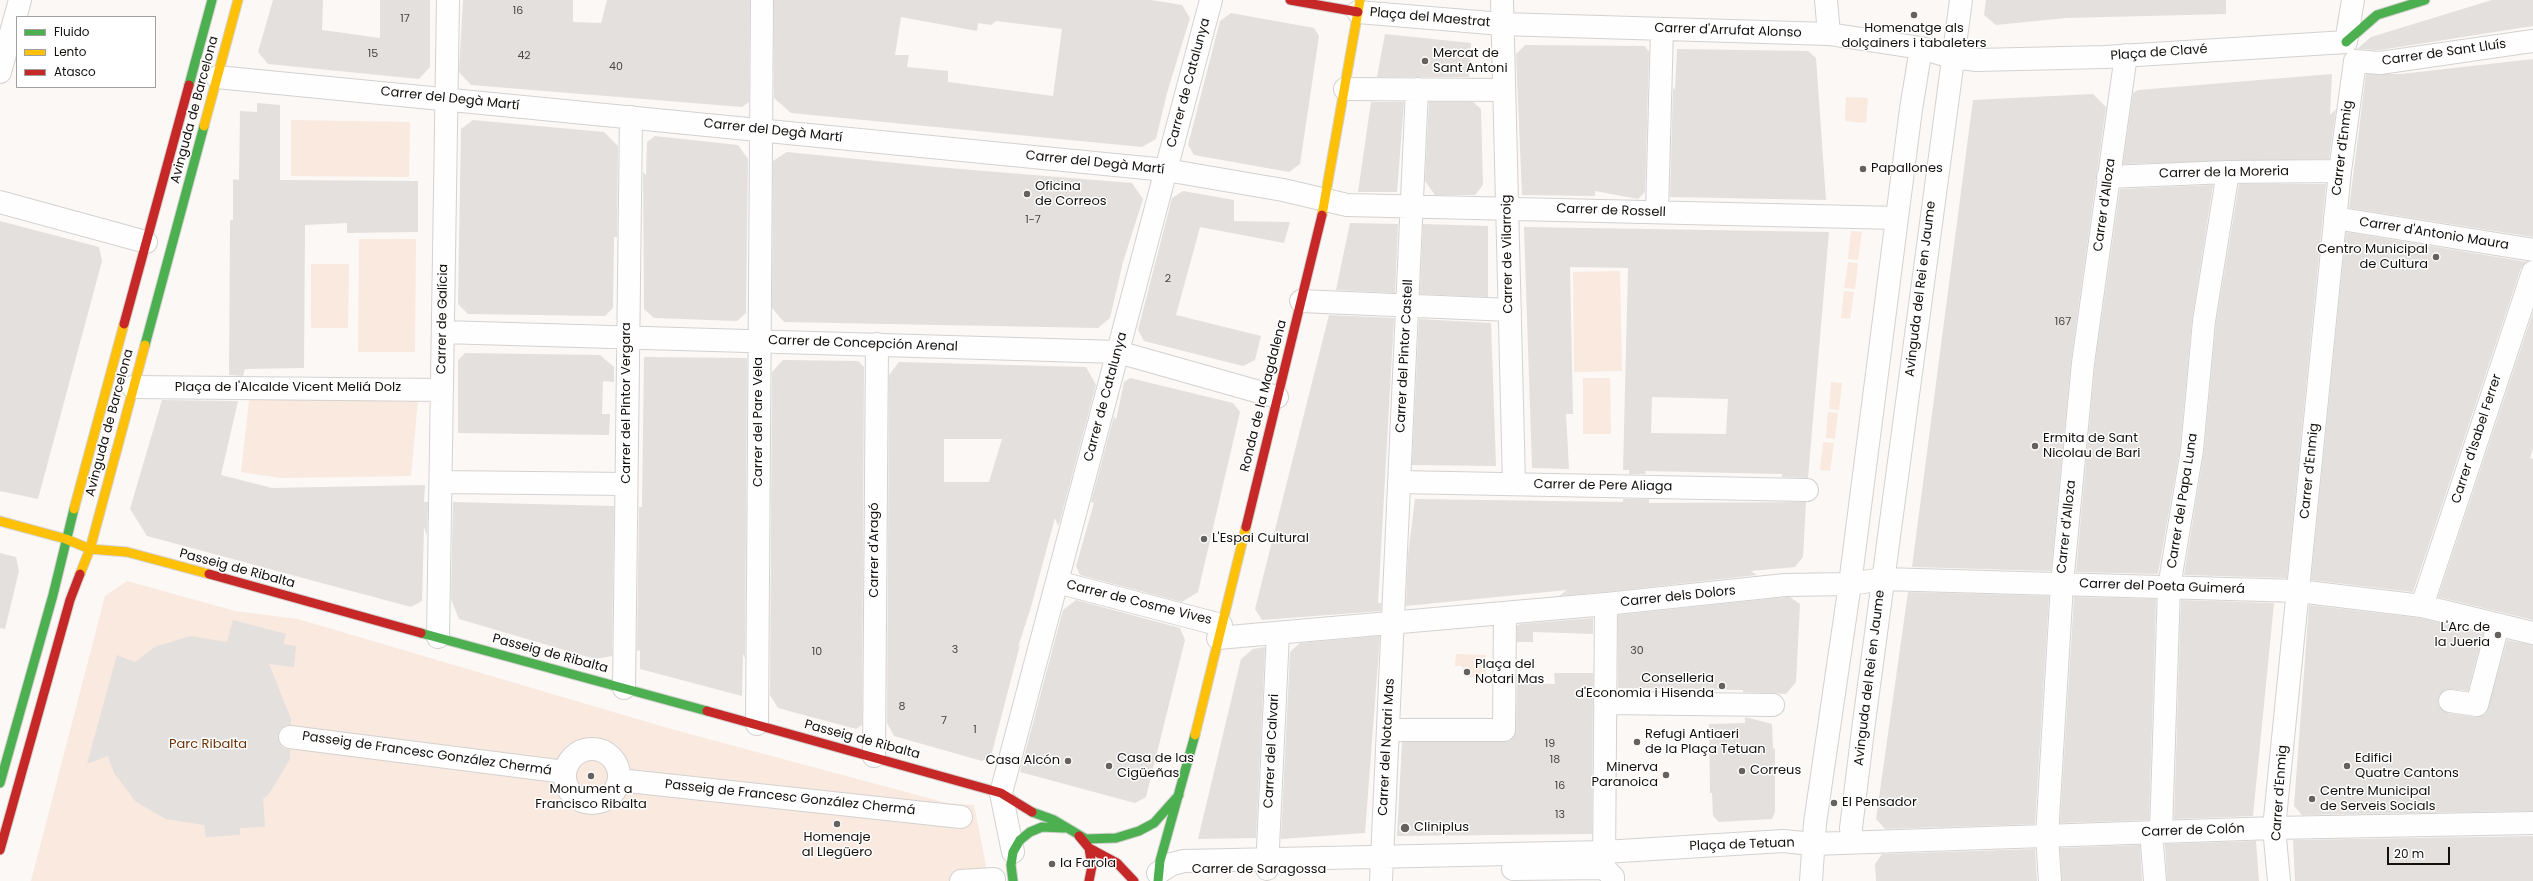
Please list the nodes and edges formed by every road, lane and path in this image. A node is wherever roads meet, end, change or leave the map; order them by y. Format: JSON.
{"nodes":[{"id":1,"x":20,"y":0,"type":"edge"},
{"id":2,"x":212,"y":0,"type":"edge"},
{"id":3,"x":238,"y":0,"type":"edge"},
{"id":4,"x":448,"y":0,"type":"edge"},
{"id":5,"x":762,"y":0,"type":"edge"},
{"id":6,"x":1211,"y":0,"type":"edge"},
{"id":7,"x":1290,"y":0,"type":"edge"},
{"id":8,"x":1502,"y":0,"type":"edge"},
{"id":9,"x":1826,"y":0,"type":"edge"},
{"id":10,"x":1960,"y":0,"type":"edge"},
{"id":11,"x":2353,"y":0,"type":"edge"},
{"id":12,"x":2425,"y":0,"type":"edge"},
{"id":13,"x":1359,"y":6,"type":"edge"},
{"id":14,"x":1502,"y":24,"type":"junction"},
{"id":15,"x":1662,"y":29,"type":"junction"},
{"id":16,"x":1829,"y":34,"type":"junction"},
{"id":17,"x":2533,"y":41,"type":"edge"},
{"id":18,"x":1920,"y":48,"type":"junction"},
{"id":19,"x":2350,"y":51,"type":"junction"},
{"id":20,"x":2126,"y":55,"type":"junction"},
{"id":21,"x":1951,"y":57,"type":"junction"},
{"id":22,"x":0,"y":72,"type":"edge"},
{"id":23,"x":217,"y":77,"type":"junction"},
{"id":24,"x":1345,"y":89,"type":"junction"},
{"id":25,"x":1417,"y":90,"type":"junction"},
{"id":26,"x":1504,"y":90,"type":"junction"},
{"id":27,"x":446,"y":99,"type":"junction"},
{"id":28,"x":631,"y":117,"type":"junction"},
{"id":29,"x":761,"y":130,"type":"junction"},
{"id":30,"x":1166,"y":170,"type":"junction"},
{"id":31,"x":2340,"y":171,"type":"junction"},
{"id":32,"x":2228,"y":172,"type":"junction"},
{"id":33,"x":2108,"y":177,"type":"junction"},
{"id":34,"x":1326,"y":199,"type":"junction"},
{"id":35,"x":0,"y":202,"type":"edge"},
{"id":36,"x":1412,"y":206,"type":"junction"},
{"id":37,"x":1507,"y":208,"type":"junction"},
{"id":38,"x":1657,"y":212,"type":"junction"},
{"id":39,"x":1896,"y":218,"type":"junction"},
{"id":40,"x":2335,"y":218,"type":"junction"},
{"id":41,"x":146,"y":242,"type":"junction"},
{"id":42,"x":2533,"y":250,"type":"edge"},
{"id":43,"x":2533,"y":272,"type":"edge"},
{"id":44,"x":1301,"y":301,"type":"junction"},
{"id":45,"x":1407,"y":305,"type":"junction"},
{"id":46,"x":1510,"y":310,"type":"junction"},
{"id":47,"x":443,"y":332,"type":"junction"},
{"id":48,"x":627,"y":337,"type":"junction"},
{"id":49,"x":759,"y":341,"type":"junction"},
{"id":50,"x":876,"y":344,"type":"junction"},
{"id":51,"x":1118,"y":352,"type":"junction"},
{"id":52,"x":133,"y":387,"type":"junction"},
{"id":53,"x":442,"y":390,"type":"junction"},
{"id":54,"x":1277,"y":397,"type":"junction"},
{"id":55,"x":441,"y":482,"type":"junction"},
{"id":56,"x":1399,"y":482,"type":"junction"},
{"id":57,"x":626,"y":484,"type":"junction"},
{"id":58,"x":1514,"y":484,"type":"junction"},
{"id":59,"x":1807,"y":490,"type":"dead end"},
{"id":60,"x":0,"y":521,"type":"edge"},
{"id":61,"x":66,"y":539,"type":"junction"},
{"id":62,"x":90,"y":550,"type":"junction"},
{"id":63,"x":1883,"y":578,"type":"junction"},
{"id":64,"x":1057,"y":582,"type":"junction"},
{"id":65,"x":1850,"y":584,"type":"junction"},
{"id":66,"x":2062,"y":584,"type":"junction"},
{"id":67,"x":2169,"y":587,"type":"junction"},
{"id":68,"x":2298,"y":591,"type":"junction"},
{"id":69,"x":1606,"y":604,"type":"junction"},
{"id":70,"x":2422,"y":606,"type":"junction"},
{"id":71,"x":1505,"y":613,"type":"junction"},
{"id":72,"x":1393,"y":622,"type":"junction"},
{"id":73,"x":2498,"y":625,"type":"junction"},
{"id":74,"x":1220,"y":631,"type":"junction"},
{"id":75,"x":1278,"y":633,"type":"junction"},
{"id":76,"x":2533,"y":633,"type":"edge"},
{"id":77,"x":438,"y":637,"type":"junction"},
{"id":78,"x":624,"y":688,"type":"junction"},
{"id":79,"x":2450,"y":701,"type":"dead end"},
{"id":80,"x":1605,"y":703,"type":"junction"},
{"id":81,"x":1773,"y":705,"type":"dead end"},
{"id":82,"x":757,"y":724,"type":"junction"},
{"id":83,"x":1388,"y":730,"type":"junction"},
{"id":84,"x":290,"y":737,"type":"dead end"},
{"id":85,"x":874,"y":756,"type":"junction"},
{"id":86,"x":1823,"y":771,"type":"junction"},
{"id":87,"x":564,"y":772,"type":"junction"},
{"id":88,"x":1857,"y":778,"type":"junction"},
{"id":89,"x":619,"y":780,"type":"junction"},
{"id":90,"x":0,"y":782,"type":"edge"},
{"id":91,"x":1001,"y":793,"type":"junction"},
{"id":92,"x":1179,"y":796,"type":"junction"},
{"id":93,"x":961,"y":817,"type":"dead end"},
{"id":94,"x":2533,"y":823,"type":"edge"},
{"id":95,"x":2274,"y":828,"type":"junction"},
{"id":96,"x":1068,"y":829,"type":"junction"},
{"id":97,"x":2156,"y":832,"type":"junction"},
{"id":98,"x":1080,"y":836,"type":"junction"},
{"id":99,"x":2047,"y":836,"type":"junction"},
{"id":100,"x":1852,"y":842,"type":"junction"},
{"id":101,"x":1165,"y":844,"type":"junction"},
{"id":102,"x":1813,"y":844,"type":"junction"},
{"id":103,"x":1089,"y":848,"type":"junction"},
{"id":104,"x":0,"y":850,"type":"edge"},
{"id":105,"x":1267,"y":861,"type":"junction"},
{"id":106,"x":1382,"y":865,"type":"edge"},
{"id":107,"x":1608,"y":865,"type":"edge"},
{"id":108,"x":1008,"y":873,"type":"edge"},
{"id":109,"x":1158,"y":877,"type":"edge"},
{"id":110,"x":1131,"y":880,"type":"edge"},
{"id":111,"x":961,"y":881,"type":"edge"},
{"id":112,"x":1089,"y":881,"type":"edge"},
{"id":113,"x":1811,"y":881,"type":"edge"},
{"id":114,"x":2050,"y":881,"type":"edge"},
{"id":115,"x":2155,"y":881,"type":"edge"},
{"id":116,"x":2279,"y":881,"type":"edge"}],
"edges":[{"from":1,"to":22,"type":"street"},
{"from":2,"to":41,"type":"main road","name":"Avinguda de Barcelona"},
{"from":3,"to":23,"type":"main road","name":"Avinguda de Barcelona"},
{"from":4,"to":27,"type":"street","name":"Carrer de Galícia"},
{"from":5,"to":29,"type":"street","name":"Carrer del Pare Vela"},
{"from":6,"to":30,"type":"street","name":"Carrer de Catalunya"},
{"from":7,"to":13,"type":"main road"},
{"from":8,"to":14,"type":"street","name":"Plaça del Maestrat"},
{"from":9,"to":16,"type":"street"},
{"from":10,"to":21,"type":"street","name":"Avinguda del Rei en Jaume"},
{"from":11,"to":19,"type":"street","name":"Carrer d'Enmig"},
{"from":12,"to":19,"type":"main road"},
{"from":13,"to":14,"type":"street","name":"Plaça del Maestrat"},
{"from":13,"to":24,"type":"main road","name":"Ronda de la Magdalena"},
{"from":14,"to":15,"type":"street","name":"Carrer d'Arrufat Alonso"},
{"from":14,"to":26,"type":"street","name":"Carrer de Vilarroig"},
{"from":15,"to":16,"type":"street","name":"Carrer d'Arrufat Alonso"},
{"from":15,"to":38,"type":"street"},
{"from":16,"to":18,"type":"street","name":"Carrer d'Arrufat Alonso"},
{"from":17,"to":19,"type":"street","name":"Carrer de Sant Lluís"},
{"from":18,"to":21,"type":"street","name":"Carrer d'Arrufat Alonso"},
{"from":18,"to":39,"type":"street"},
{"from":19,"to":20,"type":"street","name":"Plaça de Clavé"},
{"from":19,"to":31,"type":"street","name":"Carrer d'Enmig"},
{"from":20,"to":21,"type":"street","name":"Plaça de Clavé"},
{"from":20,"to":33,"type":"street","name":"Carrer d'Alloza"},
{"from":21,"to":63,"type":"street","name":"Avinguda del Rei en Jaume"},
{"from":23,"to":27,"type":"street","name":"Carrer del Degà Martí"},
{"from":23,"to":52,"type":"main road","name":"Avinguda de Barcelona"},
{"from":24,"to":25,"type":"street"},
{"from":24,"to":34,"type":"main road","name":"Ronda de la Magdalena"},
{"from":25,"to":26,"type":"street"},
{"from":25,"to":36,"type":"street","name":"Carrer del Pintor Castell"},
{"from":26,"to":37,"type":"street","name":"Carrer de Vilarroig"},
{"from":27,"to":28,"type":"street","name":"Carrer del Degà Martí"},
{"from":27,"to":47,"type":"street","name":"Carrer de Galícia"},
{"from":28,"to":29,"type":"street","name":"Carrer del Degà Martí"},
{"from":28,"to":48,"type":"street","name":"Carrer del Pintor Vergara"},
{"from":29,"to":30,"type":"street","name":"Carrer del Degà Martí"},
{"from":29,"to":49,"type":"street","name":"Carrer del Pare Vela"},
{"from":30,"to":34,"type":"street","name":"Carrer del Degà Martí"},
{"from":30,"to":51,"type":"street","name":"Carrer de Catalunya"},
{"from":31,"to":32,"type":"street","name":"Carrer de la Moreria"},
{"from":31,"to":40,"type":"street","name":"Carrer d'Enmig"},
{"from":32,"to":33,"type":"street","name":"Carrer de la Moreria"},
{"from":32,"to":67,"type":"street","name":"Carrer del Papa Luna"},
{"from":33,"to":66,"type":"street","name":"Carrer d'Alloza"},
{"from":34,"to":36,"type":"street","name":"Carrer de Rossell"},
{"from":34,"to":44,"type":"main road","name":"Ronda de la Magdalena"},
{"from":35,"to":41,"type":"street"},
{"from":36,"to":37,"type":"street","name":"Carrer de Rossell"},
{"from":36,"to":45,"type":"street","name":"Carrer del Pintor Castell"},
{"from":37,"to":38,"type":"street","name":"Carrer de Rossell"},
{"from":37,"to":46,"type":"street","name":"Carrer de Vilarroig"},
{"from":38,"to":39,"type":"street","name":"Carrer de Rossell"},
{"from":39,"to":65,"type":"street"},
{"from":40,"to":42,"type":"street","name":"Carrer d'Antonio Maura"},
{"from":40,"to":68,"type":"street","name":"Carrer d'Enmig"},
{"from":41,"to":61,"type":"main road","name":"Avinguda de Barcelona"},
{"from":43,"to":70,"type":"street","name":"Carrer d'Isabel Ferrer"},
{"from":44,"to":45,"type":"street"},
{"from":44,"to":54,"type":"main road","name":"Ronda de la Magdalena"},
{"from":45,"to":46,"type":"street"},
{"from":45,"to":56,"type":"street","name":"Carrer del Pintor Castell"},
{"from":46,"to":58,"type":"street","name":"Carrer de Vilarroig"},
{"from":47,"to":48,"type":"street","name":"Carrer de Concepción Arenal"},
{"from":47,"to":53,"type":"street","name":"Carrer de Galícia"},
{"from":48,"to":49,"type":"street","name":"Carrer de Concepción Arenal"},
{"from":48,"to":57,"type":"street","name":"Carrer del Pintor Vergara"},
{"from":49,"to":50,"type":"street","name":"Carrer de Concepción Arenal"},
{"from":49,"to":82,"type":"street","name":"Carrer del Pare Vela"},
{"from":50,"to":51,"type":"street","name":"Carrer de Concepción Arenal"},
{"from":50,"to":85,"type":"street","name":"Carrer d'Aragó"},
{"from":51,"to":54,"type":"street","name":"Carrer de Concepción Arenal"},
{"from":51,"to":64,"type":"street","name":"Carrer de Catalunya"},
{"from":52,"to":53,"type":"street","name":"Plaça de l'Alcalde Vicent Meliá Dolz"},
{"from":52,"to":62,"type":"main road","name":"Avinguda de Barcelona"},
{"from":53,"to":55,"type":"street","name":"Carrer de Galícia"},
{"from":54,"to":74,"type":"main road","name":"Ronda de la Magdalena"},
{"from":55,"to":57,"type":"street"},
{"from":55,"to":77,"type":"street","name":"Carrer de Galícia"},
{"from":56,"to":58,"type":"street","name":"Carrer de Pere Aliaga"},
{"from":56,"to":72,"type":"street","name":"Carrer del Pintor Castell"},
{"from":57,"to":78,"type":"street","name":"Carrer del Pintor Vergara"},
{"from":58,"to":59,"type":"street","name":"Carrer de Pere Aliaga"},
{"from":60,"to":61,"type":"main road"},
{"from":61,"to":62,"type":"main road"},
{"from":61,"to":90,"type":"main road","name":"Avinguda de Barcelona"},
{"from":62,"to":77,"type":"main road","name":"Passeig de Ribalta"},
{"from":62,"to":104,"type":"main road","name":"Avinguda de Barcelona"},
{"from":63,"to":65,"type":"street","name":"Avinguda del Rei en Jaume"},
{"from":63,"to":66,"type":"street","name":"Carrer del Poeta Guimerá"},
{"from":63,"to":88,"type":"street","name":"Avinguda del Rei en Jaume"},
{"from":64,"to":74,"type":"street","name":"Carrer de Cosme Vives"},
{"from":64,"to":91,"type":"street","name":"Carrer de Catalunya"},
{"from":65,"to":69,"type":"street","name":"Carrer dels Dolors"},
{"from":65,"to":86,"type":"street"},
{"from":66,"to":67,"type":"street","name":"Carrer del Poeta Guimerá"},
{"from":66,"to":99,"type":"street","name":"Carrer d'Alloza"},
{"from":67,"to":68,"type":"street","name":"Carrer del Poeta Guimerá"},
{"from":67,"to":97,"type":"street","name":"Carrer del Papa Luna"},
{"from":68,"to":70,"type":"street","name":"Carrer del Poeta Guimerá"},
{"from":68,"to":95,"type":"street","name":"Carrer d'Enmig"},
{"from":69,"to":71,"type":"street","name":"Carrer dels Dolors"},
{"from":69,"to":80,"type":"street"},
{"from":70,"to":73,"type":"street","name":"Carrer del Poeta Guimerá"},
{"from":71,"to":72,"type":"street"},
{"from":71,"to":83,"type":"street"},
{"from":72,"to":75,"type":"street","name":"Carrer de Cosme Vives"},
{"from":72,"to":83,"type":"street","name":"Carrer del Notari Mas"},
{"from":73,"to":76,"type":"street","name":"Carrer del Poeta Guimerá"},
{"from":73,"to":79,"type":"street"},
{"from":74,"to":75,"type":"street","name":"Carrer de Cosme Vives"},
{"from":74,"to":92,"type":"main road","name":"Ronda de la Magdalena"},
{"from":75,"to":105,"type":"street","name":"Carrer del Calvari"},
{"from":77,"to":78,"type":"main road","name":"Passeig de Ribalta"},
{"from":78,"to":82,"type":"main road","name":"Passeig de Ribalta"},
{"from":80,"to":81,"type":"street"},
{"from":80,"to":107,"type":"street"},
{"from":82,"to":85,"type":"main road","name":"Passeig de Ribalta"},
{"from":83,"to":106,"type":"street","name":"Carrer del Notari Mas"},
{"from":84,"to":87,"type":"street","name":"Passeig de Francesc González Chermá"},
{"from":85,"to":91,"type":"main road","name":"Passeig de Ribalta"},
{"from":86,"to":88,"type":"street","name":"Avinguda del Rei en Jaume"},
{"from":86,"to":102,"type":"street"},
{"from":87,"to":89,"type":"street","name":"Passeig de Francesc González Chermá"},
{"from":87,"to":89,"type":"street","name":"Passeig de Francesc González Chermá"},
{"from":88,"to":100,"type":"street","name":"Avinguda del Rei en Jaume"},
{"from":89,"to":93,"type":"street","name":"Passeig de Francesc González Chermá"},
{"from":91,"to":96,"type":"main road","name":"Passeig de Ribalta"},
{"from":91,"to":108,"type":"street"},
{"from":92,"to":98,"type":"main road","name":"Ronda de la Magdalena"},
{"from":92,"to":101,"type":"main road","name":"Ronda de la Magdalena"},
{"from":94,"to":95,"type":"street","name":"Carrer de Colón"},
{"from":95,"to":97,"type":"street","name":"Carrer de Colón"},
{"from":95,"to":116,"type":"street","name":"Carrer d'Enmig"},
{"from":96,"to":98,"type":"main road","name":"Passeig de Ribalta"},
{"from":96,"to":108,"type":"main road"},
{"from":97,"to":99,"type":"street","name":"Carrer de Colón"},
{"from":97,"to":115,"type":"street","name":"Carrer del Papa Luna"},
{"from":98,"to":103,"type":"main road"},
{"from":99,"to":100,"type":"street","name":"Carrer de Colón"},
{"from":99,"to":114,"type":"street","name":"Carrer d'Alloza"},
{"from":100,"to":102,"type":"street","name":"Plaça de Tetuan"},
{"from":101,"to":105,"type":"street","name":"Carrer de Saragossa"},
{"from":101,"to":109,"type":"main road","name":"Ronda de la Magdalena"},
{"from":102,"to":107,"type":"street","name":"Plaça de Tetuan"},
{"from":102,"to":113,"type":"street"},
{"from":103,"to":110,"type":"main road"},
{"from":103,"to":112,"type":"main road"},
{"from":105,"to":106,"type":"street","name":"Carrer de Saragossa"},
{"from":105,"to":109,"type":"street","name":"Carrer de Saragossa"},
{"from":106,"to":107,"type":"street","name":"Carrer de Saragossa"},
{"from":108,"to":111,"type":"street"},
{"from":109,"to":110,"type":"main road"}]}
